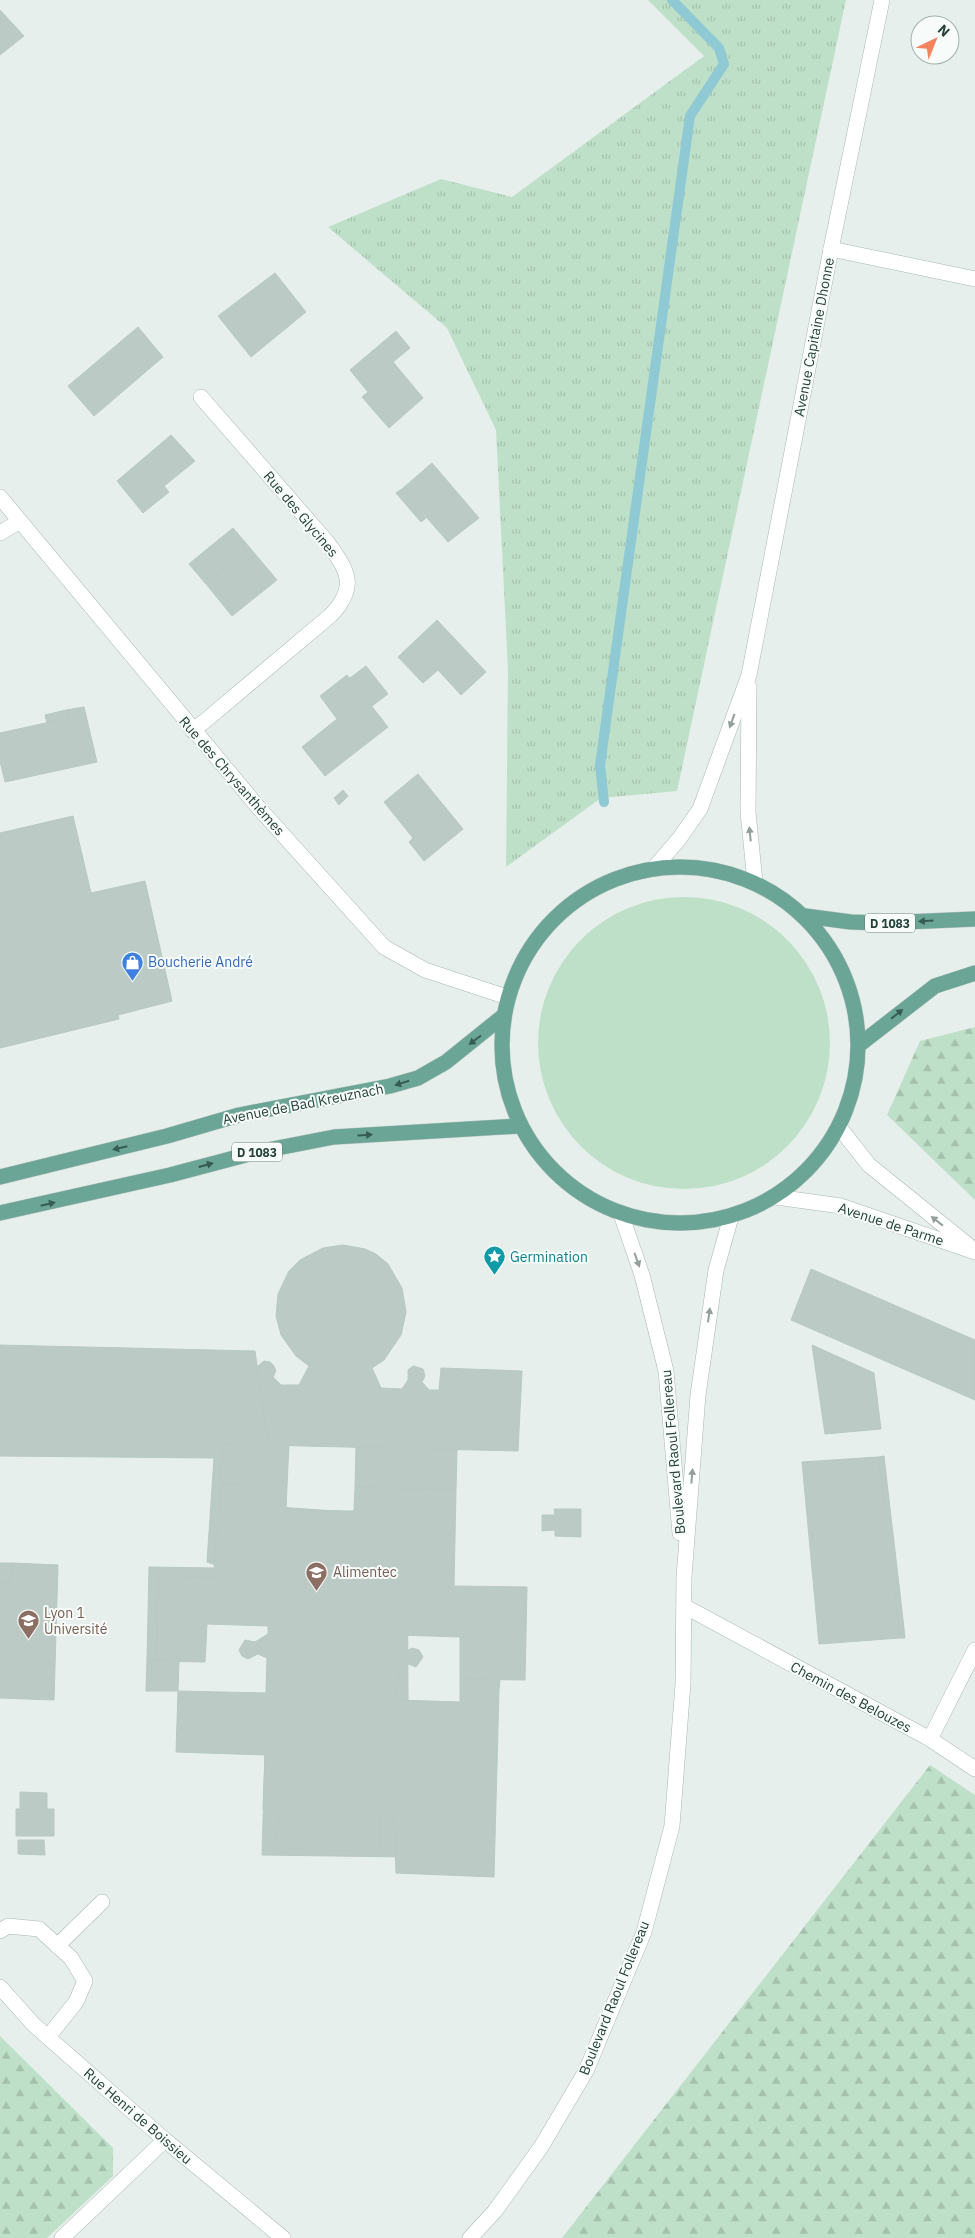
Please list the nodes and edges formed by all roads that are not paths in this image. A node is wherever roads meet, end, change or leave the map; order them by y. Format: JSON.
{"nodes":[{"id":1,"x":882,"y":0,"type":"edge"},
{"id":2,"x":831,"y":249,"type":"junction"},
{"id":3,"x":975,"y":279,"type":"edge"},
{"id":4,"x":201,"y":397,"type":"dead end"},
{"id":5,"x":0,"y":497,"type":"edge"},
{"id":6,"x":20,"y":521,"type":"junction"},
{"id":7,"x":0,"y":533,"type":"edge"},
{"id":8,"x":749,"y":676,"type":"junction"},
{"id":9,"x":193,"y":731,"type":"junction"},
{"id":10,"x":655,"y":867,"type":"junction"},
{"id":11,"x":755,"y":882,"type":"junction"},
{"id":12,"x":805,"y":916,"type":"junction"},
{"id":13,"x":975,"y":919,"type":"edge"},
{"id":14,"x":975,"y":973,"type":"edge"},
{"id":15,"x":507,"y":997,"type":"junction"},
{"id":16,"x":502,"y":1017,"type":"junction"},
{"id":17,"x":859,"y":1044,"type":"junction"},
{"id":18,"x":520,"y":1126,"type":"junction"},
{"id":19,"x":839,"y":1127,"type":"junction"},
{"id":20,"x":0,"y":1177,"type":"edge"},
{"id":21,"x":776,"y":1196,"type":"junction"},
{"id":22,"x":0,"y":1213,"type":"edge"},
{"id":23,"x":621,"y":1214,"type":"junction"},
{"id":24,"x":732,"y":1217,"type":"junction"},
{"id":25,"x":975,"y":1252,"type":"edge"},
{"id":26,"x":684,"y":1577,"type":"junction"},
{"id":27,"x":684,"y":1606,"type":"junction"},
{"id":28,"x":975,"y":1650,"type":"edge"},
{"id":29,"x":930,"y":1740,"type":"junction"},
{"id":30,"x":975,"y":1769,"type":"edge"},
{"id":31,"x":102,"y":1902,"type":"dead end"},
{"id":32,"x":0,"y":1931,"type":"edge"},
{"id":33,"x":57,"y":1946,"type":"junction"},
{"id":34,"x":0,"y":1987,"type":"edge"},
{"id":35,"x":48,"y":2037,"type":"junction"},
{"id":36,"x":165,"y":2140,"type":"junction"},
{"id":37,"x":62,"y":2238,"type":"edge"},
{"id":38,"x":283,"y":2238,"type":"edge"},
{"id":39,"x":470,"y":2238,"type":"edge"}],
"edges":[{"from":1,"to":2,"type":"street","name":"Avenue Capitaine Dhonne"},
{"from":2,"to":3,"type":"street"},
{"from":2,"to":8,"type":"street","name":"Avenue Capitaine Dhonne"},
{"from":4,"to":9,"type":"street","name":"Rue des Glycines"},
{"from":5,"to":6,"type":"street","name":"Rue des Chrysanthèmes"},
{"from":6,"to":7,"type":"street"},
{"from":6,"to":9,"type":"street","name":"Rue des Chrysanthèmes"},
{"from":8,"to":10,"type":"street","name":"Avenue Capitaine Dhonne","one_way":true},
{"from":11,"to":8,"type":"street","name":"Avenue Capitaine Dhonne","one_way":true},
{"from":9,"to":15,"type":"street","name":"Rue des Chrysanthèmes"},
{"from":10,"to":11,"type":"main road"},
{"from":10,"to":15,"type":"main road"},
{"from":11,"to":12,"type":"main road"},
{"from":13,"to":12,"type":"main road","number":"D 1083","one_way":true},
{"from":12,"to":17,"type":"main road"},
{"from":17,"to":14,"type":"main road","one_way":true},
{"from":15,"to":16,"type":"main road"},
{"from":16,"to":18,"type":"main road"},
{"from":16,"to":20,"type":"main road","name":"Avenue de Bad Kreuznach","one_way":true},
{"from":17,"to":19,"type":"main road"},
{"from":22,"to":18,"type":"main road","number":"D 1083","one_way":true},
{"from":18,"to":23,"type":"main road"},
{"from":19,"to":21,"type":"main road"},
{"from":25,"to":19,"type":"street","name":"Avenue de Parme","one_way":true},
{"from":21,"to":24,"type":"main road"},
{"from":21,"to":25,"type":"street","name":"Avenue de Parme"},
{"from":23,"to":24,"type":"main road"},
{"from":23,"to":26,"type":"street","name":"Boulevard Raoul Follereau","one_way":true},
{"from":26,"to":24,"type":"street","name":"Boulevard Raoul Follereau","one_way":true},
{"from":26,"to":27,"type":"street","name":"Boulevard Raoul Follereau"},
{"from":27,"to":29,"type":"street","name":"Chemin des Belouzes"},
{"from":27,"to":39,"type":"street","name":"Boulevard Raoul Follereau"},
{"from":28,"to":29,"type":"street"},
{"from":29,"to":30,"type":"street","name":"Chemin des Belouzes"},
{"from":31,"to":33,"type":"street"},
{"from":32,"to":33,"type":"street"},
{"from":33,"to":35,"type":"street"},
{"from":34,"to":35,"type":"street","name":"Rue Henri de Boissieu"},
{"from":35,"to":36,"type":"street","name":"Rue Henri de Boissieu"},
{"from":36,"to":37,"type":"street"},
{"from":36,"to":38,"type":"street","name":"Rue Henri de Boissieu"}]}
